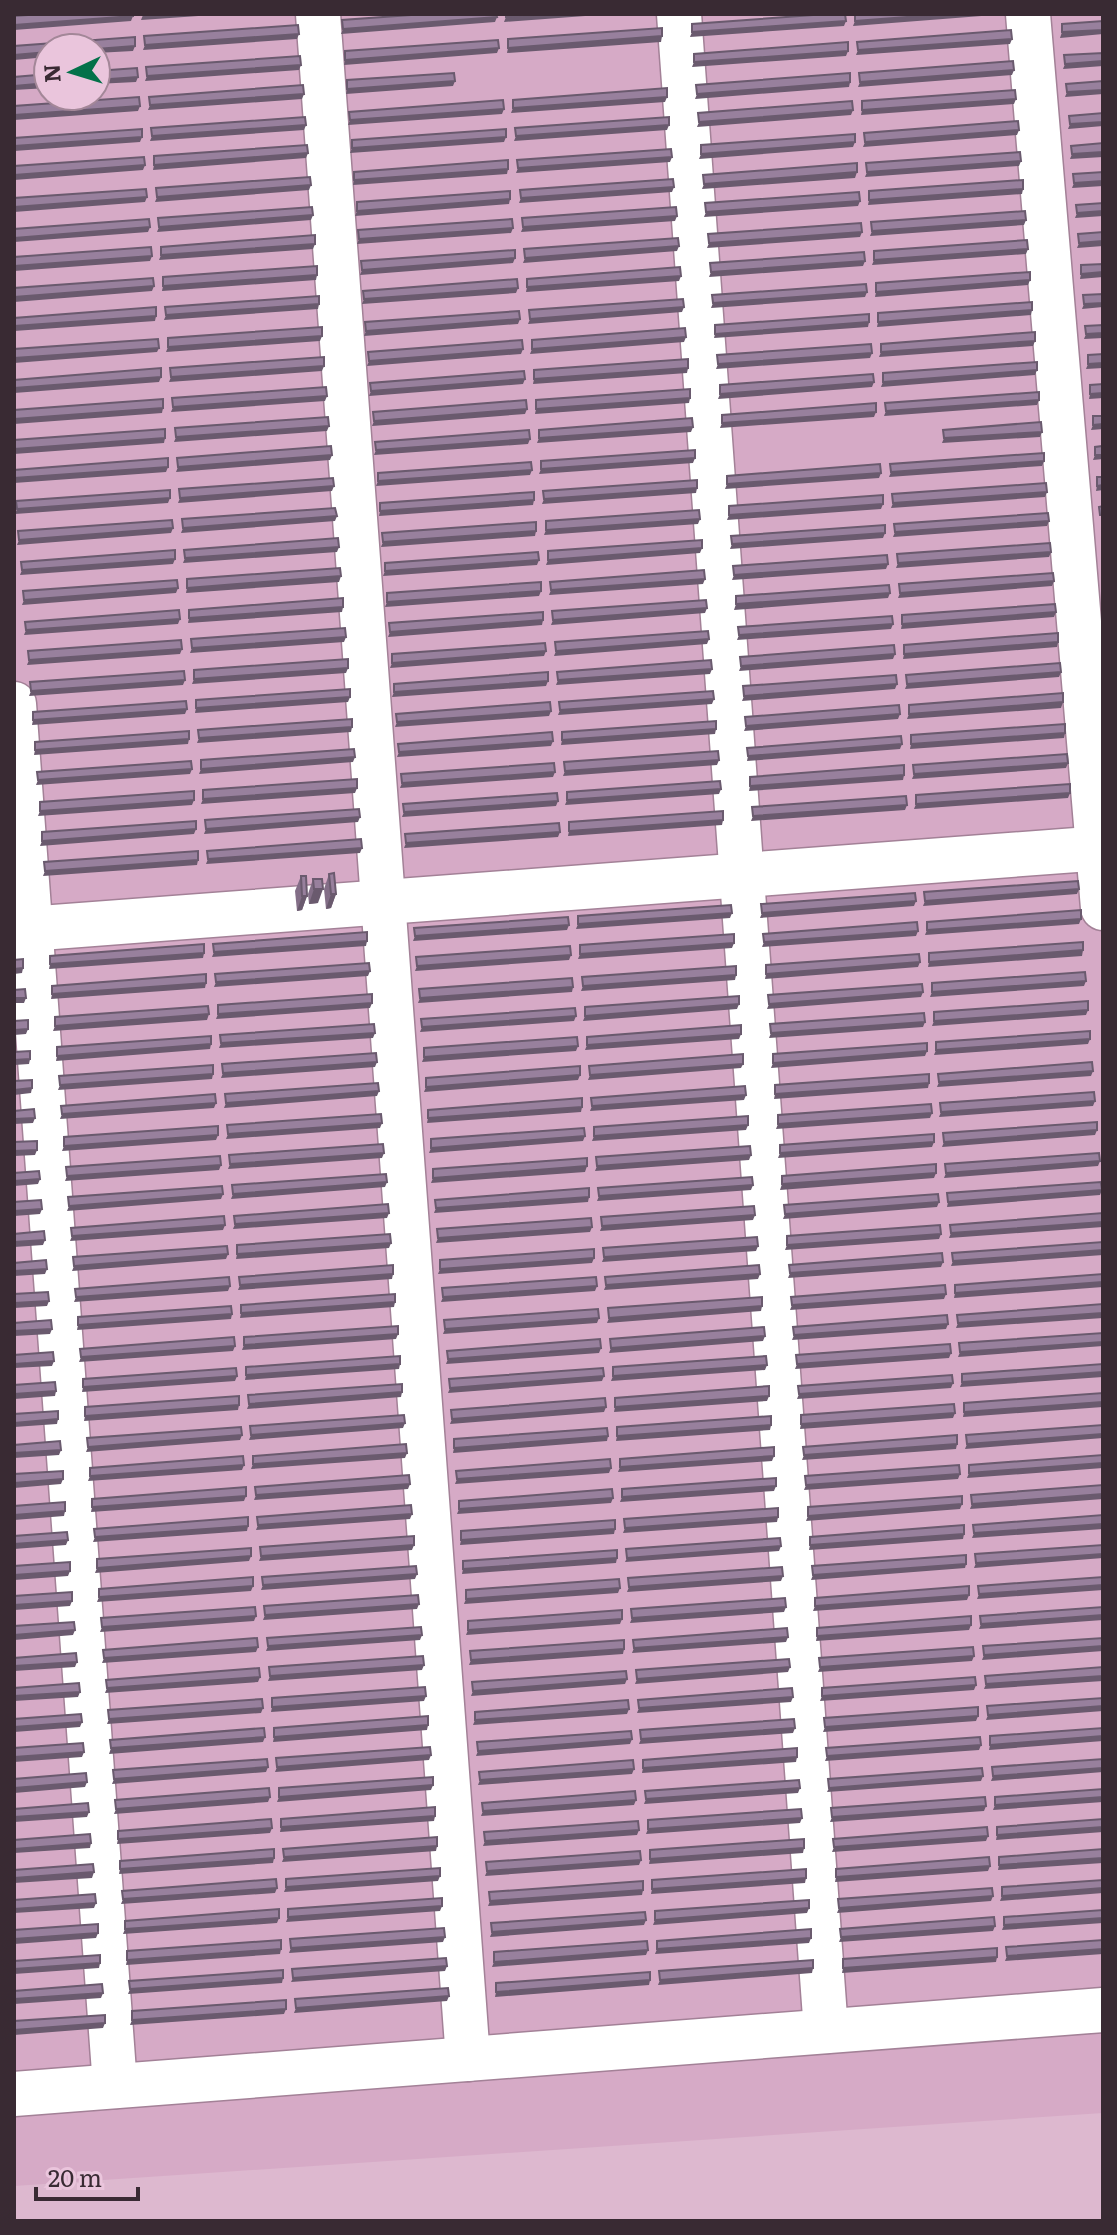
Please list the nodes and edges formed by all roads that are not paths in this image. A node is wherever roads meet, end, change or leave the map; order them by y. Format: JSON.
{"nodes":[{"id":1,"x":318,"y":14,"type":"edge"},
{"id":2,"x":679,"y":14,"type":"edge"},
{"id":3,"x":1028,"y":14,"type":"edge"},
{"id":4,"x":14,"y":704,"type":"edge"},
{"id":5,"x":1100,"y":848,"type":"edge"},
{"id":6,"x":742,"y":875,"type":"junction"},
{"id":7,"x":383,"y":902,"type":"junction"},
{"id":8,"x":1103,"y":908,"type":"edge"},
{"id":9,"x":22,"y":929,"type":"edge"},
{"id":10,"x":1103,"y":2010,"type":"edge"},
{"id":11,"x":826,"y":2031,"type":"junction"},
{"id":12,"x":468,"y":2059,"type":"junction"},
{"id":13,"x":115,"y":2086,"type":"junction"},
{"id":14,"x":14,"y":2094,"type":"edge"}],
"edges":[{"from":1,"to":7,"type":"lane"},
{"from":2,"to":6,"type":"lane"},
{"from":3,"to":5,"type":"lane"},
{"from":4,"to":9,"type":"lane"},
{"from":5,"to":6,"type":"lane"},
{"from":5,"to":8,"type":"lane"},
{"from":6,"to":7,"type":"lane"},
{"from":6,"to":11,"type":"lane"},
{"from":7,"to":9,"type":"lane"},
{"from":7,"to":12,"type":"lane"},
{"from":9,"to":13,"type":"lane"},
{"from":10,"to":11,"type":"lane"},
{"from":11,"to":12,"type":"lane"},
{"from":12,"to":13,"type":"lane"},
{"from":13,"to":14,"type":"lane"}]}
